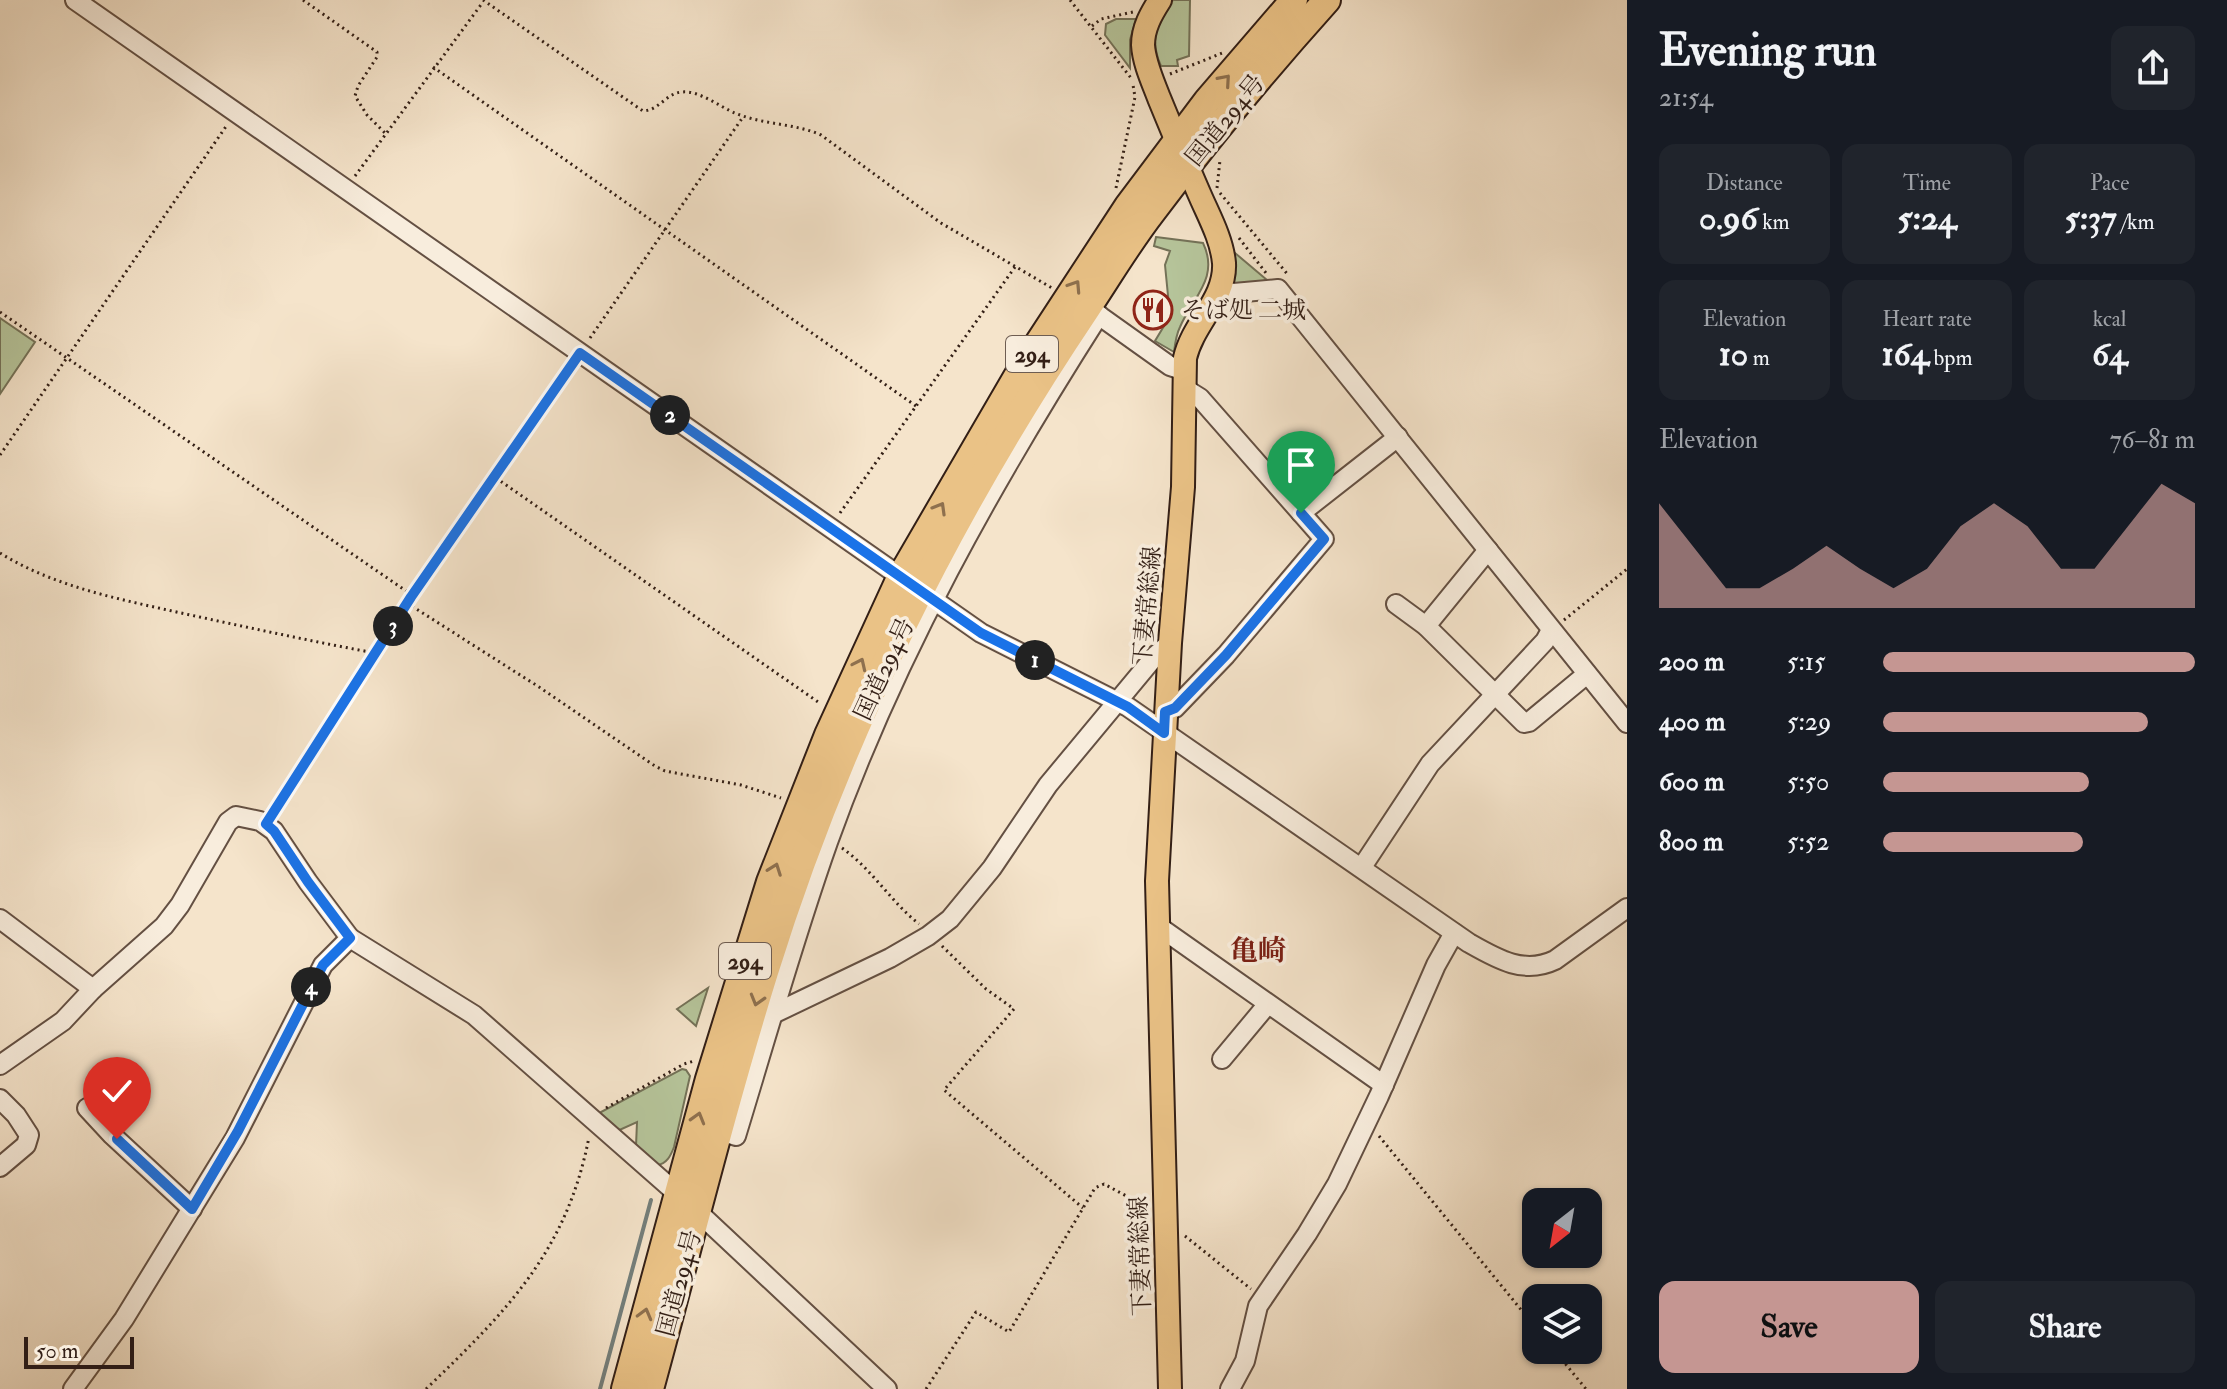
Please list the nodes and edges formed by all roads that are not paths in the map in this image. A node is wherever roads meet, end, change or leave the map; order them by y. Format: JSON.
{"nodes":[{"id":1,"x":75,"y":0,"type":"edge"},
{"id":2,"x":1294,"y":0,"type":"edge"},
{"id":3,"x":1327,"y":0,"type":"edge"},
{"id":4,"x":1156,"y":6,"type":"edge"},
{"id":5,"x":1175,"y":140,"type":"junction"},
{"id":6,"x":1188,"y":166,"type":"junction"},
{"id":7,"x":1219,"y":291,"type":"junction"},
{"id":8,"x":1094,"y":311,"type":"junction"},
{"id":9,"x":1184,"y":379,"type":"junction"},
{"id":10,"x":1398,"y":437,"type":"junction"},
{"id":11,"x":1301,"y":513,"type":"junction"},
{"id":12,"x":1488,"y":550,"type":"junction"},
{"id":13,"x":919,"y":588,"type":"junction"},
{"id":14,"x":1396,"y":604,"type":"dead end"},
{"id":15,"x":1426,"y":626,"type":"junction"},
{"id":16,"x":1551,"y":630,"type":"junction"},
{"id":17,"x":1170,"y":643,"type":"junction"},
{"id":18,"x":1587,"y":674,"type":"junction"},
{"id":19,"x":1496,"y":693,"type":"junction"},
{"id":20,"x":1117,"y":703,"type":"junction"},
{"id":21,"x":1165,"y":722,"type":"junction"},
{"id":22,"x":1627,"y":723,"type":"edge"},
{"id":23,"x":1362,"y":867,"type":"junction"},
{"id":24,"x":1627,"y":908,"type":"edge"},
{"id":25,"x":0,"y":919,"type":"edge"},
{"id":26,"x":1158,"y":926,"type":"junction"},
{"id":27,"x":1454,"y":933,"type":"junction"},
{"id":28,"x":350,"y":938,"type":"junction"},
{"id":29,"x":93,"y":989,"type":"junction"},
{"id":30,"x":1267,"y":1005,"type":"junction"},
{"id":31,"x":773,"y":1014,"type":"junction"},
{"id":32,"x":1222,"y":1059,"type":"dead end"},
{"id":33,"x":0,"y":1065,"type":"edge"},
{"id":34,"x":1384,"y":1085,"type":"junction"},
{"id":35,"x":0,"y":1099,"type":"edge"},
{"id":36,"x":87,"y":1108,"type":"dead end"},
{"id":37,"x":720,"y":1131,"type":"junction"},
{"id":38,"x":0,"y":1167,"type":"edge"},
{"id":39,"x":677,"y":1193,"type":"junction"},
{"id":40,"x":192,"y":1209,"type":"junction"},
{"id":41,"x":698,"y":1212,"type":"junction"},
{"id":42,"x":73,"y":1389,"type":"edge"},
{"id":43,"x":625,"y":1389,"type":"edge"},
{"id":44,"x":650,"y":1389,"type":"edge"},
{"id":45,"x":887,"y":1389,"type":"edge"},
{"id":46,"x":1170,"y":1389,"type":"edge"},
{"id":47,"x":1230,"y":1389,"type":"edge"}],
"edges":[{"from":1,"to":13,"type":"street"},
{"from":5,"to":2,"type":"highway","name":"国道294号","number":"294","one_way":true},
{"from":3,"to":6,"type":"highway","name":"国道294号","number":"294"},
{"from":4,"to":5,"type":"main road","name":"下妻常総線"},
{"from":5,"to":6,"type":"main road","name":"下妻常総線"},
{"from":13,"to":5,"type":"highway","name":"国道294号","number":"294","one_way":true},
{"from":6,"to":7,"type":"main road","name":"下妻常総線"},
{"from":6,"to":8,"type":"highway","name":"国道294号","number":"294"},
{"from":7,"to":9,"type":"main road","name":"下妻常総線"},
{"from":7,"to":10,"type":"street"},
{"from":8,"to":9,"type":"street"},
{"from":8,"to":13,"type":"highway","name":"国道294号","number":"294"},
{"from":9,"to":11,"type":"street"},
{"from":9,"to":17,"type":"main road","name":"下妻常総線"},
{"from":10,"to":11,"type":"street"},
{"from":10,"to":12,"type":"street"},
{"from":11,"to":21,"type":"street"},
{"from":12,"to":15,"type":"street"},
{"from":12,"to":16,"type":"street"},
{"from":13,"to":20,"type":"street"},
{"from":13,"to":31,"type":"street"},
{"from":13,"to":37,"type":"highway","name":"国道294号","number":"294","one_way":true},
{"from":39,"to":13,"type":"highway","name":"国道294号","number":"294","one_way":true},
{"from":14,"to":15,"type":"street"},
{"from":15,"to":19,"type":"street"},
{"from":16,"to":18,"type":"street"},
{"from":16,"to":19,"type":"street"},
{"from":17,"to":20,"type":"street"},
{"from":17,"to":21,"type":"main road","name":"下妻常総線"},
{"from":18,"to":19,"type":"street"},
{"from":18,"to":22,"type":"street"},
{"from":19,"to":23,"type":"street"},
{"from":20,"to":21,"type":"street"},
{"from":20,"to":31,"type":"street"},
{"from":21,"to":23,"type":"street"},
{"from":21,"to":26,"type":"main road","name":"下妻常総線"},
{"from":23,"to":27,"type":"street"},
{"from":24,"to":27,"type":"street"},
{"from":25,"to":29,"type":"street"},
{"from":26,"to":30,"type":"street"},
{"from":26,"to":46,"type":"main road","name":"下妻常総線"},
{"from":27,"to":34,"type":"street"},
{"from":28,"to":29,"type":"street"},
{"from":28,"to":39,"type":"street"},
{"from":28,"to":40,"type":"street"},
{"from":29,"to":33,"type":"street"},
{"from":30,"to":32,"type":"street"},
{"from":30,"to":34,"type":"street"},
{"from":31,"to":37,"type":"street"},
{"from":34,"to":47,"type":"street"},
{"from":35,"to":38,"type":"street"},
{"from":36,"to":40,"type":"street"},
{"from":37,"to":41,"type":"highway","name":"国道294号","number":"294"},
{"from":39,"to":41,"type":"street"},
{"from":43,"to":39,"type":"highway","name":"国道294号","number":"294","one_way":true},
{"from":40,"to":42,"type":"street"},
{"from":41,"to":44,"type":"highway","name":"国道294号","number":"294"},
{"from":41,"to":45,"type":"street"}]}
